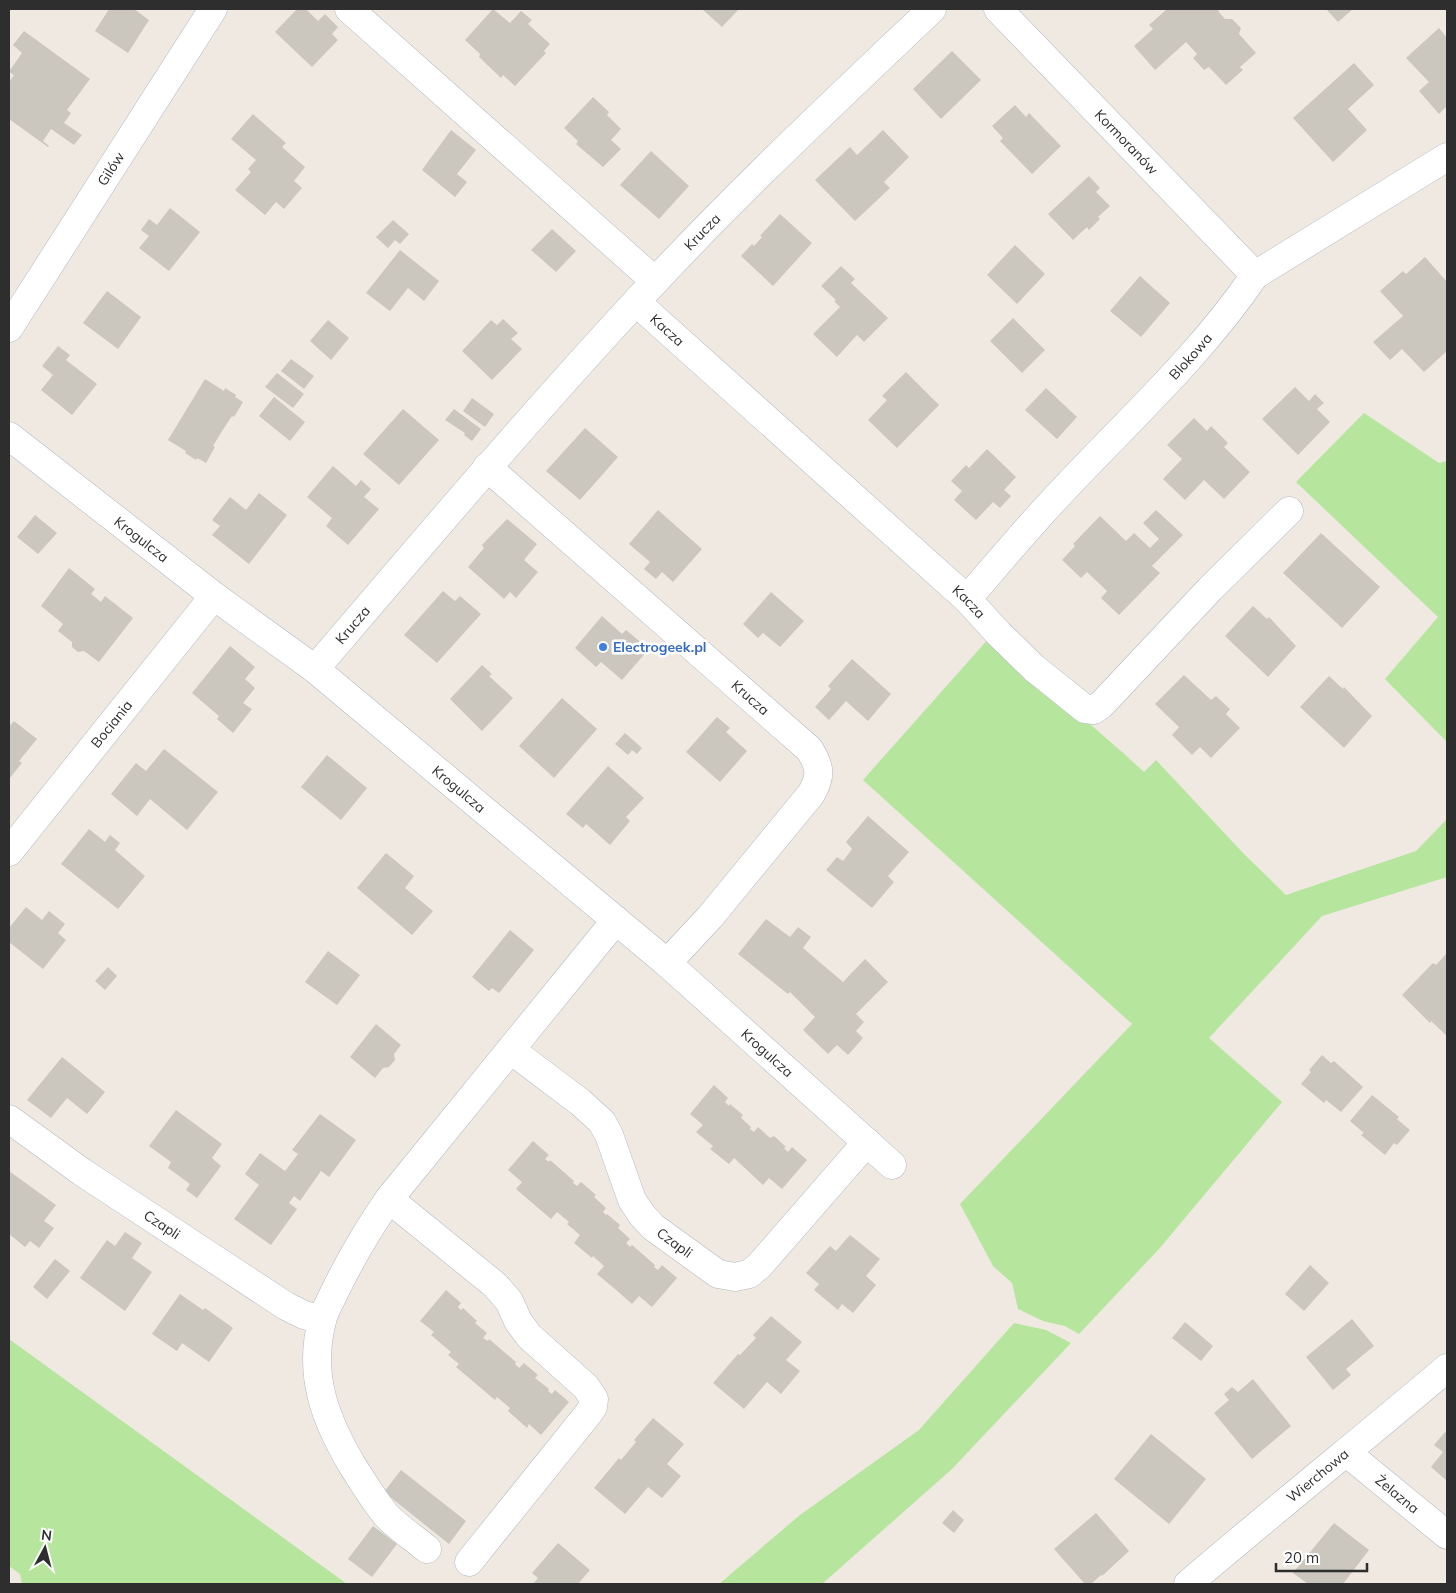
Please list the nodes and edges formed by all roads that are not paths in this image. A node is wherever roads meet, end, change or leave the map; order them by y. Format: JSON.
{"nodes":[{"id":1,"x":213,"y":9,"type":"edge"},
{"id":2,"x":350,"y":9,"type":"edge"},
{"id":3,"x":932,"y":9,"type":"edge"},
{"id":4,"x":998,"y":9,"type":"edge"},
{"id":5,"x":1447,"y":157,"type":"edge"},
{"id":6,"x":1255,"y":275,"type":"junction"},
{"id":7,"x":655,"y":282,"type":"junction"},
{"id":8,"x":636,"y":302,"type":"junction"},
{"id":9,"x":9,"y":328,"type":"edge"},
{"id":10,"x":9,"y":436,"type":"edge"},
{"id":11,"x":486,"y":467,"type":"junction"},
{"id":12,"x":1289,"y":511,"type":"dead end"},
{"id":13,"x":214,"y":596,"type":"junction"},
{"id":14,"x":967,"y":599,"type":"junction"},
{"id":15,"x":315,"y":669,"type":"junction"},
{"id":16,"x":9,"y":852,"type":"edge"},
{"id":17,"x":616,"y":920,"type":"junction"},
{"id":18,"x":667,"y":963,"type":"junction"},
{"id":19,"x":511,"y":1050,"type":"junction"},
{"id":20,"x":9,"y":1119,"type":"edge"},
{"id":21,"x":867,"y":1142,"type":"junction"},
{"id":22,"x":892,"y":1165,"type":"dead end"},
{"id":23,"x":390,"y":1198,"type":"junction"},
{"id":24,"x":322,"y":1320,"type":"junction"},
{"id":25,"x":1447,"y":1368,"type":"edge"},
{"id":26,"x":1347,"y":1453,"type":"junction"},
{"id":27,"x":1447,"y":1535,"type":"edge"},
{"id":28,"x":427,"y":1549,"type":"dead end"},
{"id":29,"x":469,"y":1562,"type":"dead end"},
{"id":30,"x":1188,"y":1584,"type":"edge"}],
"edges":[{"from":1,"to":9,"type":"street","name":"Gilów"},
{"from":2,"to":7,"type":"street"},
{"from":3,"to":7,"type":"street","name":"Krucza"},
{"from":4,"to":6,"type":"street","name":"Kormoranów"},
{"from":5,"to":6,"type":"street","name":"Blokowa"},
{"from":6,"to":14,"type":"street","name":"Blokowa"},
{"from":7,"to":8,"type":"street","name":"Krucza"},
{"from":8,"to":11,"type":"street","name":"Krucza"},
{"from":8,"to":14,"type":"street","name":"Kacza"},
{"from":10,"to":13,"type":"street","name":"Krogulcza"},
{"from":11,"to":15,"type":"street","name":"Krucza"},
{"from":11,"to":18,"type":"street","name":"Krucza"},
{"from":12,"to":14,"type":"street","name":"Kacza"},
{"from":13,"to":15,"type":"street","name":"Krogulcza"},
{"from":13,"to":16,"type":"street","name":"Bociania"},
{"from":15,"to":17,"type":"street","name":"Krogulcza"},
{"from":17,"to":18,"type":"street","name":"Krogulcza"},
{"from":17,"to":19,"type":"street"},
{"from":18,"to":21,"type":"street","name":"Krogulcza"},
{"from":19,"to":21,"type":"street","name":"Czapli"},
{"from":19,"to":23,"type":"street"},
{"from":20,"to":24,"type":"street","name":"Czapli"},
{"from":21,"to":22,"type":"street","name":"Krogulcza"},
{"from":23,"to":24,"type":"street"},
{"from":23,"to":29,"type":"street"},
{"from":24,"to":28,"type":"street"},
{"from":25,"to":26,"type":"street","name":"Wierchowa"},
{"from":26,"to":27,"type":"street","name":"Żelazna"},
{"from":26,"to":30,"type":"street","name":"Wierchowa"}]}
